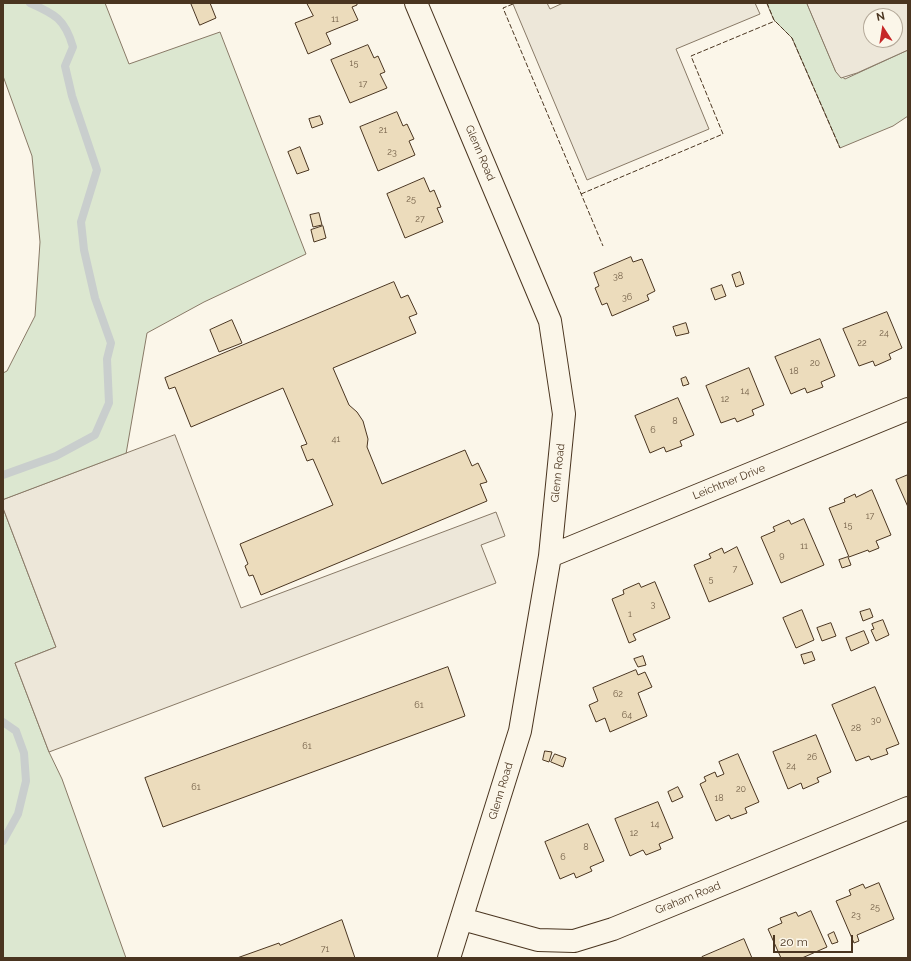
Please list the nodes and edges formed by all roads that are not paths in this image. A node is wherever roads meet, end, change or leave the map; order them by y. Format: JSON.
{"nodes":[{"id":1,"x":416,"y":3,"type":"edge"},
{"id":2,"x":908,"y":409,"type":"edge"},
{"id":3,"x":550,"y":556,"type":"junction"},
{"id":4,"x":908,"y":808,"type":"edge"},
{"id":5,"x":462,"y":918,"type":"junction"},
{"id":6,"x":449,"y":958,"type":"edge"}],
"edges":[{"from":1,"to":3,"type":"street","name":"Glenn Road"},
{"from":2,"to":3,"type":"street","name":"Leichtner Drive"},
{"from":3,"to":5,"type":"street","name":"Glenn Road"},
{"from":4,"to":5,"type":"street","name":"Graham Road"},
{"from":5,"to":6,"type":"street","name":"Glenn Road"}]}
